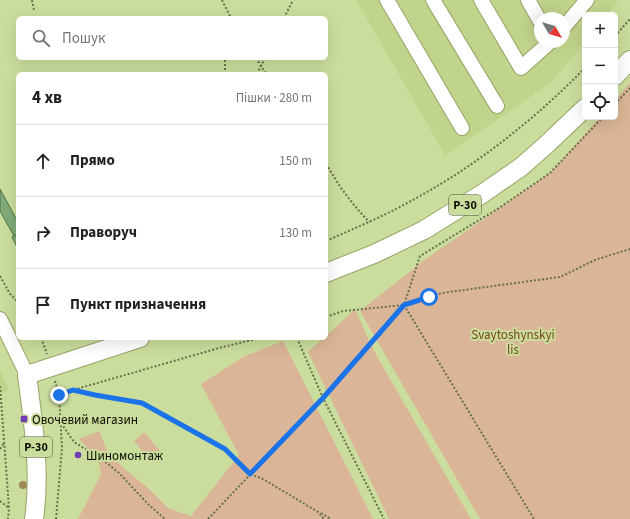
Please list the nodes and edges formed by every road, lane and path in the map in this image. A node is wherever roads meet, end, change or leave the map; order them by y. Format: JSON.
{"nodes":[{"id":1,"x":32,"y":0,"type":"edge"},
{"id":2,"x":222,"y":0,"type":"edge"},
{"id":3,"x":293,"y":0,"type":"edge"},
{"id":4,"x":387,"y":0,"type":"edge"},
{"id":5,"x":433,"y":0,"type":"edge"},
{"id":6,"x":481,"y":0,"type":"edge"},
{"id":7,"x":528,"y":0,"type":"edge"},
{"id":8,"x":587,"y":0,"type":"edge"},
{"id":9,"x":34,"y":10,"type":"dead end"},
{"id":10,"x":535,"y":12,"type":"edge"},
{"id":11,"x":230,"y":16,"type":"edge"},
{"id":12,"x":285,"y":16,"type":"edge"},
{"id":13,"x":570,"y":19,"type":"edge"},
{"id":14,"x":630,"y":19,"type":"edge"},
{"id":15,"x":618,"y":33,"type":"edge"},
{"id":16,"x":543,"y":48,"type":"edge"},
{"id":17,"x":225,"y":60,"type":"edge"},
{"id":18,"x":257,"y":60,"type":"edge"},
{"id":19,"x":264,"y":60,"type":"edge"},
{"id":20,"x":630,"y":60,"type":"edge"},
{"id":21,"x":260,"y":66,"type":"junction"},
{"id":22,"x":582,"y":71,"type":"edge"},
{"id":23,"x":225,"y":72,"type":"edge"},
{"id":24,"x":258,"y":72,"type":"edge"},
{"id":25,"x":264,"y":72,"type":"edge"},
{"id":26,"x":618,"y":73,"type":"edge"},
{"id":27,"x":630,"y":88,"type":"edge"},
{"id":28,"x":618,"y":101,"type":"edge"},
{"id":29,"x":497,"y":106,"type":"dead end"},
{"id":30,"x":582,"y":111,"type":"edge"},
{"id":31,"x":600,"y":120,"type":"edge"},
{"id":32,"x":462,"y":128,"type":"dead end"},
{"id":33,"x":328,"y":167,"type":"edge"},
{"id":34,"x":369,"y":222,"type":"junction"},
{"id":35,"x":328,"y":240,"type":"edge"},
{"id":36,"x":630,"y":250,"type":"edge"},
{"id":37,"x":328,"y":272,"type":"edge"},
{"id":38,"x":0,"y":276,"type":"edge"},
{"id":39,"x":16,"y":300,"type":"edge"},
{"id":40,"x":404,"y":305,"type":"junction"},
{"id":41,"x":328,"y":316,"type":"edge"},
{"id":42,"x":0,"y":318,"type":"edge"},
{"id":43,"x":134,"y":340,"type":"edge"},
{"id":44,"x":252,"y":340,"type":"edge"},
{"id":45,"x":298,"y":340,"type":"edge"},
{"id":46,"x":27,"y":375,"type":"junction"},
{"id":47,"x":0,"y":386,"type":"edge"},
{"id":48,"x":73,"y":390,"type":"junction"},
{"id":49,"x":323,"y":398,"type":"junction"},
{"id":50,"x":60,"y":423,"type":"junction"},
{"id":51,"x":4,"y":443,"type":"junction"},
{"id":52,"x":0,"y":449,"type":"edge"},
{"id":53,"x":250,"y":474,"type":"junction"},
{"id":54,"x":0,"y":501,"type":"edge"},
{"id":55,"x":9,"y":508,"type":"junction"},
{"id":56,"x":318,"y":512,"type":"junction"},
{"id":57,"x":8,"y":519,"type":"edge"},
{"id":58,"x":34,"y":519,"type":"edge"},
{"id":59,"x":56,"y":519,"type":"edge"},
{"id":60,"x":165,"y":519,"type":"edge"},
{"id":61,"x":208,"y":519,"type":"edge"},
{"id":62,"x":324,"y":519,"type":"edge"},
{"id":63,"x":331,"y":519,"type":"edge"},
{"id":64,"x":384,"y":519,"type":"edge"},
{"id":65,"x":534,"y":519,"type":"edge"}],
"edges":[{"from":1,"to":9,"type":"path"},
{"from":2,"to":11,"type":"path"},
{"from":3,"to":12,"type":"path"},
{"from":4,"to":32,"type":"street"},
{"from":5,"to":29,"type":"street"},
{"from":6,"to":16,"type":"street"},
{"from":7,"to":10,"type":"street"},
{"from":8,"to":13,"type":"street"},
{"from":14,"to":15,"type":"path"},
{"from":17,"to":23,"type":"path"},
{"from":18,"to":21,"type":"path"},
{"from":19,"to":21,"type":"path"},
{"from":20,"to":26,"type":"main road"},
{"from":21,"to":24,"type":"path"},
{"from":21,"to":25,"type":"path"},
{"from":22,"to":34,"type":"path"},
{"from":27,"to":28,"type":"path"},
{"from":30,"to":37,"type":"main road","number":"Р-30"},
{"from":31,"to":40,"type":"path"},
{"from":33,"to":34,"type":"path"},
{"from":34,"to":35,"type":"path"},
{"from":36,"to":40,"type":"path"},
{"from":38,"to":39,"type":"path"},
{"from":40,"to":41,"type":"path"},
{"from":40,"to":49,"type":"path"},
{"from":40,"to":65,"type":"path"},
{"from":42,"to":46,"type":"street"},
{"from":43,"to":46,"type":"main road"},
{"from":44,"to":48,"type":"path"},
{"from":45,"to":49,"type":"path"},
{"from":46,"to":58,"type":"main road","number":"Р-30"},
{"from":47,"to":51,"type":"path"},
{"from":48,"to":50,"type":"path"},
{"from":48,"to":53,"type":"path"},
{"from":49,"to":53,"type":"path"},
{"from":49,"to":64,"type":"path"},
{"from":50,"to":59,"type":"path"},
{"from":50,"to":60,"type":"path"},
{"from":51,"to":52,"type":"path"},
{"from":51,"to":55,"type":"path"},
{"from":53,"to":56,"type":"path"},
{"from":53,"to":61,"type":"path"},
{"from":54,"to":55,"type":"path"},
{"from":55,"to":57,"type":"path"},
{"from":56,"to":62,"type":"path"},
{"from":56,"to":63,"type":"path"}]}
